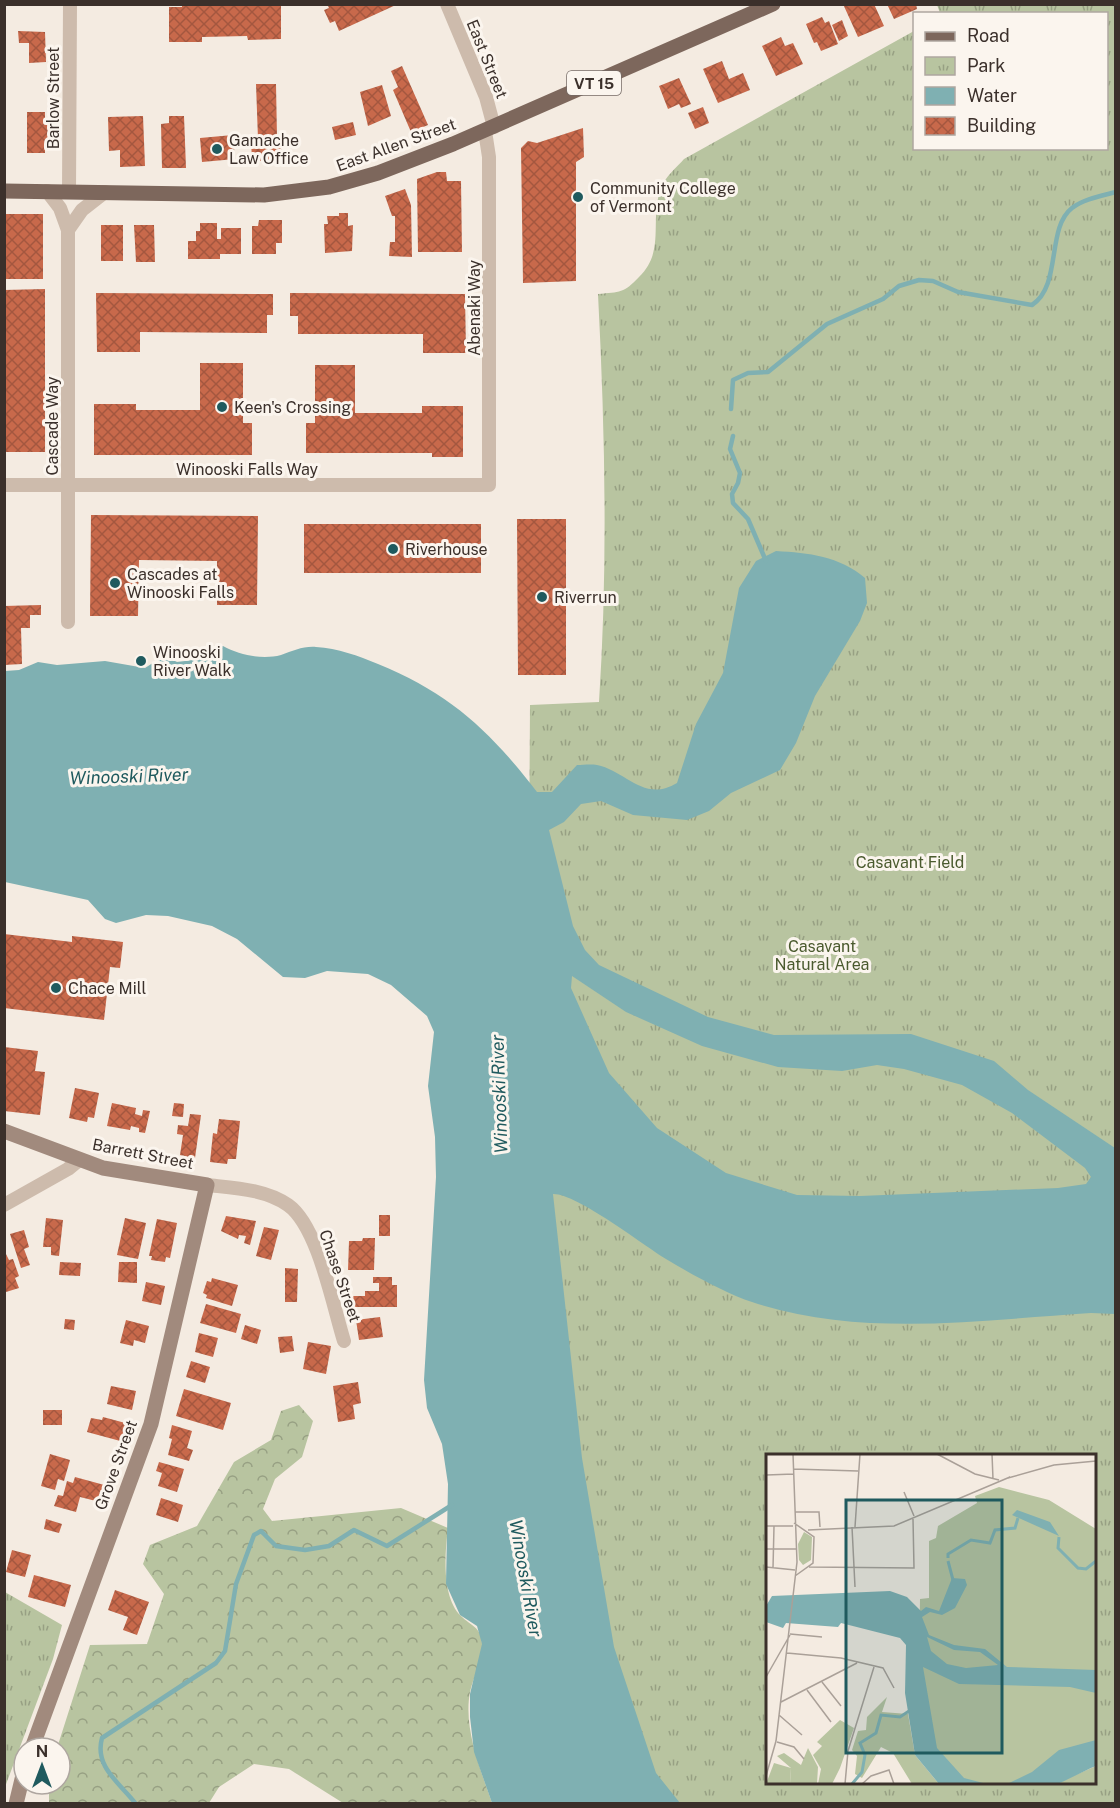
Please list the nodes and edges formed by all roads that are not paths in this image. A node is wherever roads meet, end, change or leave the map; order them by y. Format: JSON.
{"nodes":[{"id":1,"x":70,"y":4,"type":"edge"},
{"id":2,"x":447,"y":4,"type":"edge"},
{"id":3,"x":773,"y":4,"type":"edge"},
{"id":4,"x":489,"y":129,"type":"junction"},
{"id":5,"x":4,"y":191,"type":"edge"},
{"id":6,"x":47,"y":191,"type":"junction"},
{"id":7,"x":69,"y":191,"type":"junction"},
{"id":8,"x":105,"y":192,"type":"junction"},
{"id":9,"x":68,"y":230,"type":"junction"},
{"id":10,"x":4,"y":485,"type":"edge"},
{"id":11,"x":68,"y":485,"type":"junction"},
{"id":12,"x":489,"y":485,"type":"joint"},
{"id":13,"x":68,"y":622,"type":"dead end"},
{"id":14,"x":4,"y":1131,"type":"edge"},
{"id":15,"x":79,"y":1160,"type":"junction"},
{"id":16,"x":207,"y":1185,"type":"junction"},
{"id":17,"x":4,"y":1205,"type":"edge"},
{"id":18,"x":344,"y":1341,"type":"dead end"},
{"id":19,"x":36,"y":1736,"type":"edge"}],
"edges":[{"from":1,"to":7,"type":"street","name":"Barlow Street"},
{"from":2,"to":4,"type":"street","name":"East Street"},
{"from":3,"to":4,"type":"main road","name":"East Allen Street","number":"VT 15"},
{"from":4,"to":8,"type":"main road","name":"East Allen Street","number":"VT 15"},
{"from":4,"to":12,"type":"street","name":"Abenaki Way"},
{"from":5,"to":6,"type":"main road","name":"East Allen Street","number":"VT 15"},
{"from":6,"to":7,"type":"main road","name":"East Allen Street","number":"VT 15"},
{"from":6,"to":9,"type":"street","name":"Cascade Way"},
{"from":7,"to":8,"type":"main road","name":"East Allen Street","number":"VT 15"},
{"from":8,"to":9,"type":"street"},
{"from":9,"to":11,"type":"street","name":"Cascade Way"},
{"from":10,"to":11,"type":"street","name":"Winooski Falls Way"},
{"from":11,"to":12,"type":"street","name":"Winooski Falls Way"},
{"from":11,"to":13,"type":"street","name":"Cascade Way"},
{"from":14,"to":15,"type":"street","name":"Barrett Street"},
{"from":15,"to":16,"type":"street","name":"Barrett Street"},
{"from":15,"to":17,"type":"street"},
{"from":16,"to":18,"type":"street","name":"Chase Street"},
{"from":16,"to":19,"type":"street","name":"Grove Street"}]}
